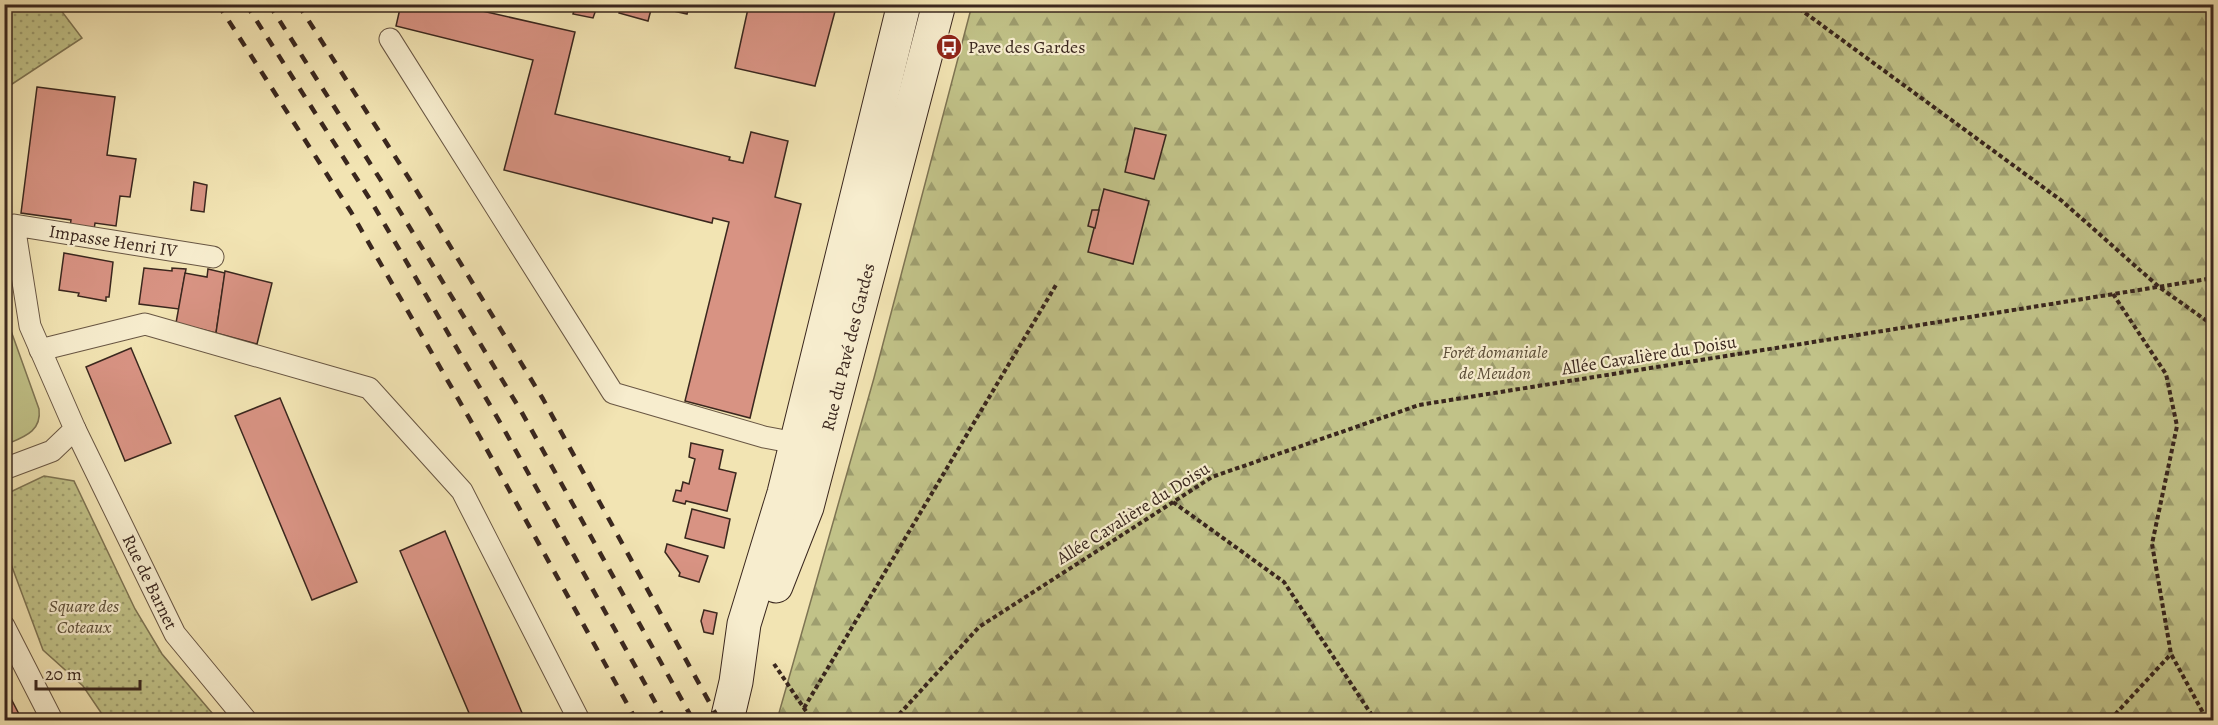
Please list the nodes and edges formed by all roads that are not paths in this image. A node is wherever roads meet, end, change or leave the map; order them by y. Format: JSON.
{"nodes":[{"id":1,"x":904,"y":4,"type":"edge"},
{"id":2,"x":939,"y":4,"type":"edge"},
{"id":3,"x":390,"y":39,"type":"dead end"},
{"id":4,"x":14,"y":225,"type":"joint"},
{"id":5,"x":213,"y":257,"type":"dead end"},
{"id":6,"x":40,"y":350,"type":"junction"},
{"id":7,"x":75,"y":429,"type":"junction"},
{"id":8,"x":796,"y":443,"type":"junction"},
{"id":9,"x":4,"y":470,"type":"edge"},
{"id":10,"x":4,"y":626,"type":"edge"},
{"id":11,"x":736,"y":682,"type":"junction"},
{"id":12,"x":52,"y":720,"type":"edge"},
{"id":13,"x":246,"y":720,"type":"edge"},
{"id":14,"x":579,"y":720,"type":"edge"},
{"id":15,"x":727,"y":720,"type":"edge"}],
"edges":[{"from":1,"to":8,"type":"main road","name":"Rue du Pavé des Gardes"},
{"from":2,"to":11,"type":"main road","name":"Rue du Pavé des Gardes"},
{"from":3,"to":8,"type":"lane"},
{"from":4,"to":5,"type":"lane","name":"Impasse Henri IV"},
{"from":4,"to":6,"type":"lane","name":"Rue de Barnet"},
{"from":6,"to":7,"type":"lane","name":"Rue de Barnet"},
{"from":6,"to":14,"type":"lane"},
{"from":7,"to":9,"type":"lane"},
{"from":7,"to":13,"type":"lane","name":"Rue de Barnet"},
{"from":8,"to":11,"type":"main road","name":"Rue du Pavé des Gardes"},
{"from":10,"to":12,"type":"lane"},
{"from":11,"to":15,"type":"main road","name":"Rue du Pavé des Gardes"}]}
